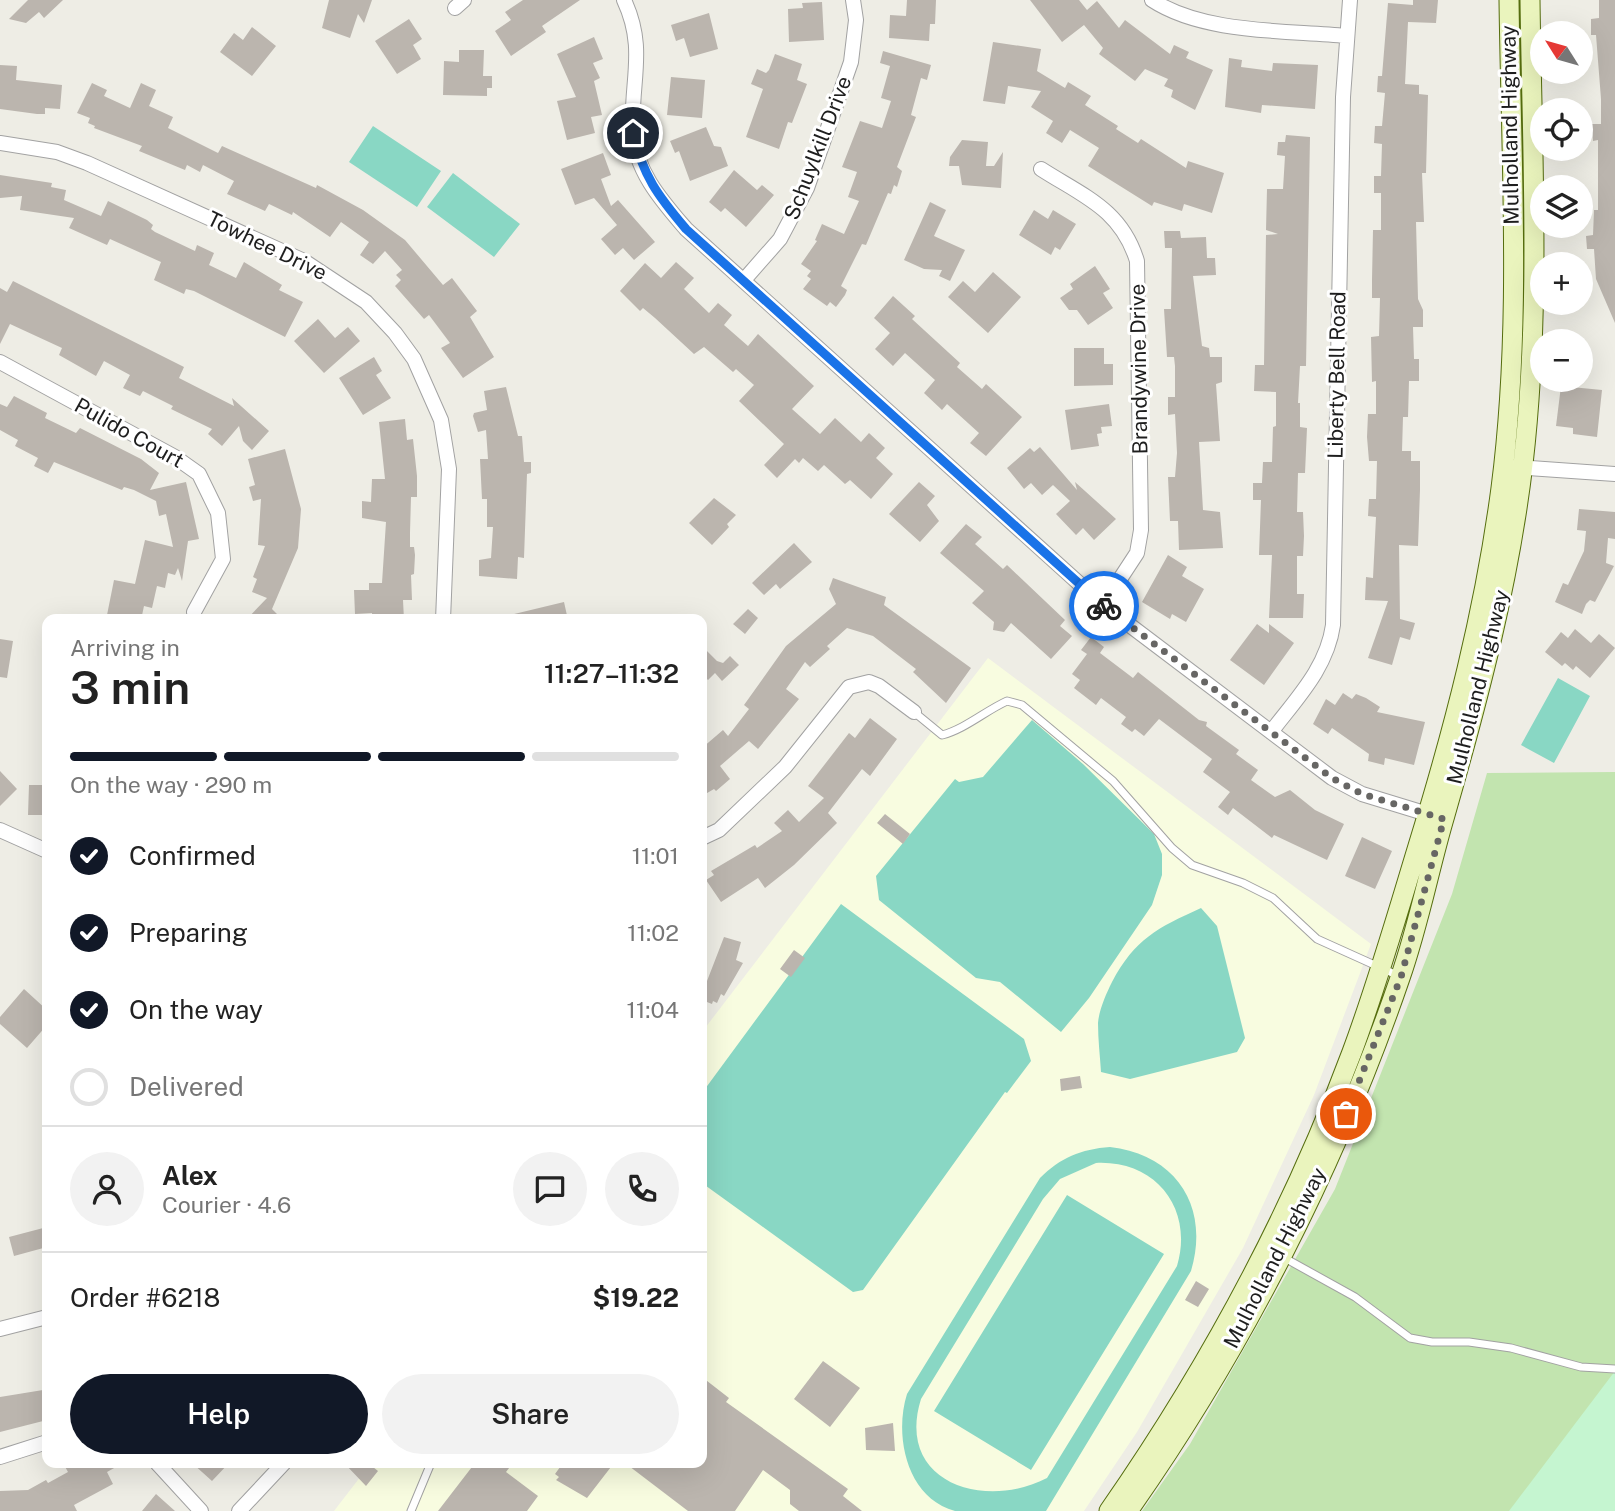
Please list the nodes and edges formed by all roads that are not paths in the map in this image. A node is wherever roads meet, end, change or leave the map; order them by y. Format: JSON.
{"nodes":[{"id":1,"x":624,"y":0,"type":"edge"},
{"id":2,"x":853,"y":0,"type":"edge"},
{"id":3,"x":1153,"y":0,"type":"edge"},
{"id":4,"x":1350,"y":0,"type":"edge"},
{"id":5,"x":1509,"y":0,"type":"edge"},
{"id":6,"x":1530,"y":0,"type":"edge"},
{"id":7,"x":1346,"y":36,"type":"junction"},
{"id":8,"x":0,"y":143,"type":"edge"},
{"id":9,"x":1041,"y":169,"type":"dead end"},
{"id":10,"x":744,"y":280,"type":"junction"},
{"id":11,"x":0,"y":362,"type":"edge"},
{"id":12,"x":1503,"y":465,"type":"junction"},
{"id":13,"x":1523,"y":467,"type":"junction"},
{"id":14,"x":1615,"y":474,"type":"edge"},
{"id":15,"x":1103,"y":605,"type":"junction"},
{"id":16,"x":194,"y":612,"type":"dead end"},
{"id":17,"x":443,"y":614,"type":"edge"},
{"id":18,"x":914,"y":712,"type":"joint"},
{"id":19,"x":1271,"y":732,"type":"junction"},
{"id":20,"x":1436,"y":817,"type":"junction"},
{"id":21,"x":0,"y":831,"type":"edge"},
{"id":22,"x":707,"y":836,"type":"edge"},
{"id":23,"x":42,"y":849,"type":"edge"},
{"id":24,"x":1380,"y":969,"type":"junction"},
{"id":25,"x":1401,"y":977,"type":"junction"},
{"id":26,"x":1273,"y":1252,"type":"junction"},
{"id":27,"x":42,"y":1318,"type":"edge"},
{"id":28,"x":0,"y":1329,"type":"edge"},
{"id":29,"x":1615,"y":1369,"type":"edge"},
{"id":30,"x":42,"y":1444,"type":"edge"},
{"id":31,"x":0,"y":1457,"type":"edge"},
{"id":32,"x":162,"y":1468,"type":"edge"},
{"id":33,"x":279,"y":1468,"type":"edge"},
{"id":34,"x":429,"y":1468,"type":"edge"},
{"id":35,"x":201,"y":1511,"type":"edge"},
{"id":36,"x":239,"y":1511,"type":"edge"},
{"id":37,"x":411,"y":1511,"type":"edge"},
{"id":38,"x":1109,"y":1511,"type":"edge"},
{"id":39,"x":1128,"y":1511,"type":"edge"}],
"edges":[{"from":1,"to":10,"type":"street"},
{"from":2,"to":10,"type":"street","name":"Schuylkill Drive"},
{"from":3,"to":7,"type":"street"},
{"from":4,"to":7,"type":"street","name":"Liberty Bell Road"},
{"from":5,"to":12,"type":"main road","name":"Mulholland Highway"},
{"from":6,"to":13,"type":"main road","name":"Mulholland Highway"},
{"from":7,"to":19,"type":"street","name":"Liberty Bell Road"},
{"from":8,"to":17,"type":"street","name":"Towhee Drive"},
{"from":9,"to":15,"type":"street","name":"Brandywine Drive"},
{"from":10,"to":15,"type":"street"},
{"from":11,"to":16,"type":"street","name":"Pulido Court"},
{"from":12,"to":13,"type":"street"},
{"from":12,"to":20,"type":"main road","name":"Mulholland Highway"},
{"from":13,"to":14,"type":"street"},
{"from":13,"to":20,"type":"main road","name":"Mulholland Highway"},
{"from":15,"to":19,"type":"street"},
{"from":18,"to":22,"type":"street"},
{"from":18,"to":24,"type":"lane"},
{"from":19,"to":20,"type":"street"},
{"from":20,"to":24,"type":"main road","name":"Mulholland Highway"},
{"from":20,"to":25,"type":"main road","name":"Mulholland Highway"},
{"from":21,"to":23,"type":"street"},
{"from":24,"to":25,"type":"lane"},
{"from":24,"to":26,"type":"main road","name":"Mulholland Highway"},
{"from":25,"to":26,"type":"main road","name":"Mulholland Highway"},
{"from":26,"to":29,"type":"lane"},
{"from":26,"to":38,"type":"main road","name":"Mulholland Highway"},
{"from":26,"to":39,"type":"main road","name":"Mulholland Highway"},
{"from":27,"to":28,"type":"street"},
{"from":30,"to":31,"type":"street"},
{"from":32,"to":35,"type":"street"},
{"from":33,"to":36,"type":"street"},
{"from":34,"to":37,"type":"lane"}]}
